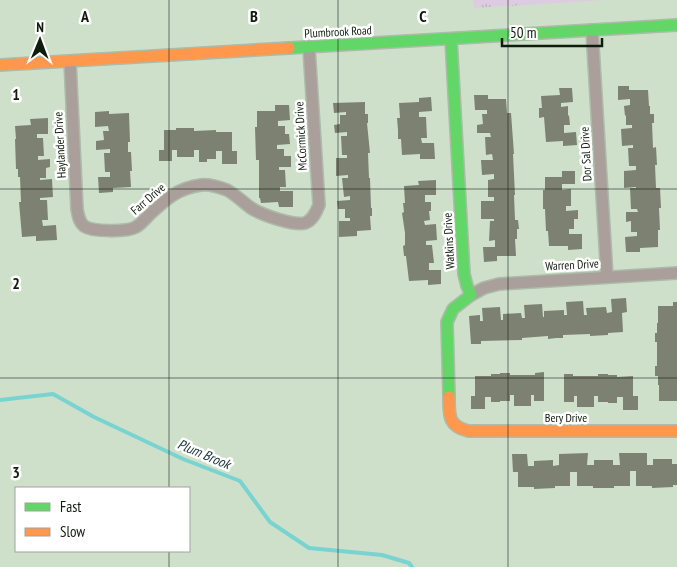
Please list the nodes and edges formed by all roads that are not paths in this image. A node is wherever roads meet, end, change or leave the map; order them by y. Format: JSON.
{"nodes":[{"id":1,"x":677,"y":25,"type":"edge"},
{"id":2,"x":592,"y":30,"type":"junction"},
{"id":3,"x":451,"y":39,"type":"junction"},
{"id":4,"x":309,"y":48,"type":"junction"},
{"id":5,"x":70,"y":61,"type":"junction"},
{"id":6,"x":0,"y":65,"type":"edge"},
{"id":7,"x":311,"y":220,"type":"joint"},
{"id":8,"x":84,"y":226,"type":"joint"},
{"id":9,"x":677,"y":273,"type":"edge"},
{"id":10,"x":607,"y":277,"type":"junction"},
{"id":11,"x":471,"y":296,"type":"junction"},
{"id":12,"x":677,"y":431,"type":"edge"}],
"edges":[{"from":1,"to":2,"type":"street","name":"Plumbrook Road"},
{"from":2,"to":3,"type":"street","name":"Plumbrook Road"},
{"from":2,"to":10,"type":"street","name":"Dor Sal Drive"},
{"from":3,"to":4,"type":"street","name":"Plumbrook Road"},
{"from":3,"to":11,"type":"street","name":"Watkins Drive"},
{"from":4,"to":5,"type":"street","name":"Plumbrook Road"},
{"from":4,"to":7,"type":"street","name":"McCormick Drive"},
{"from":5,"to":6,"type":"street","name":"Plumbrook Road"},
{"from":5,"to":8,"type":"street","name":"Haylander Drive"},
{"from":7,"to":8,"type":"street","name":"Farr Drive"},
{"from":9,"to":10,"type":"street","name":"Warren Drive"},
{"from":10,"to":11,"type":"street","name":"Warren Drive"},
{"from":11,"to":12,"type":"street","name":"Bery Drive"}]}
